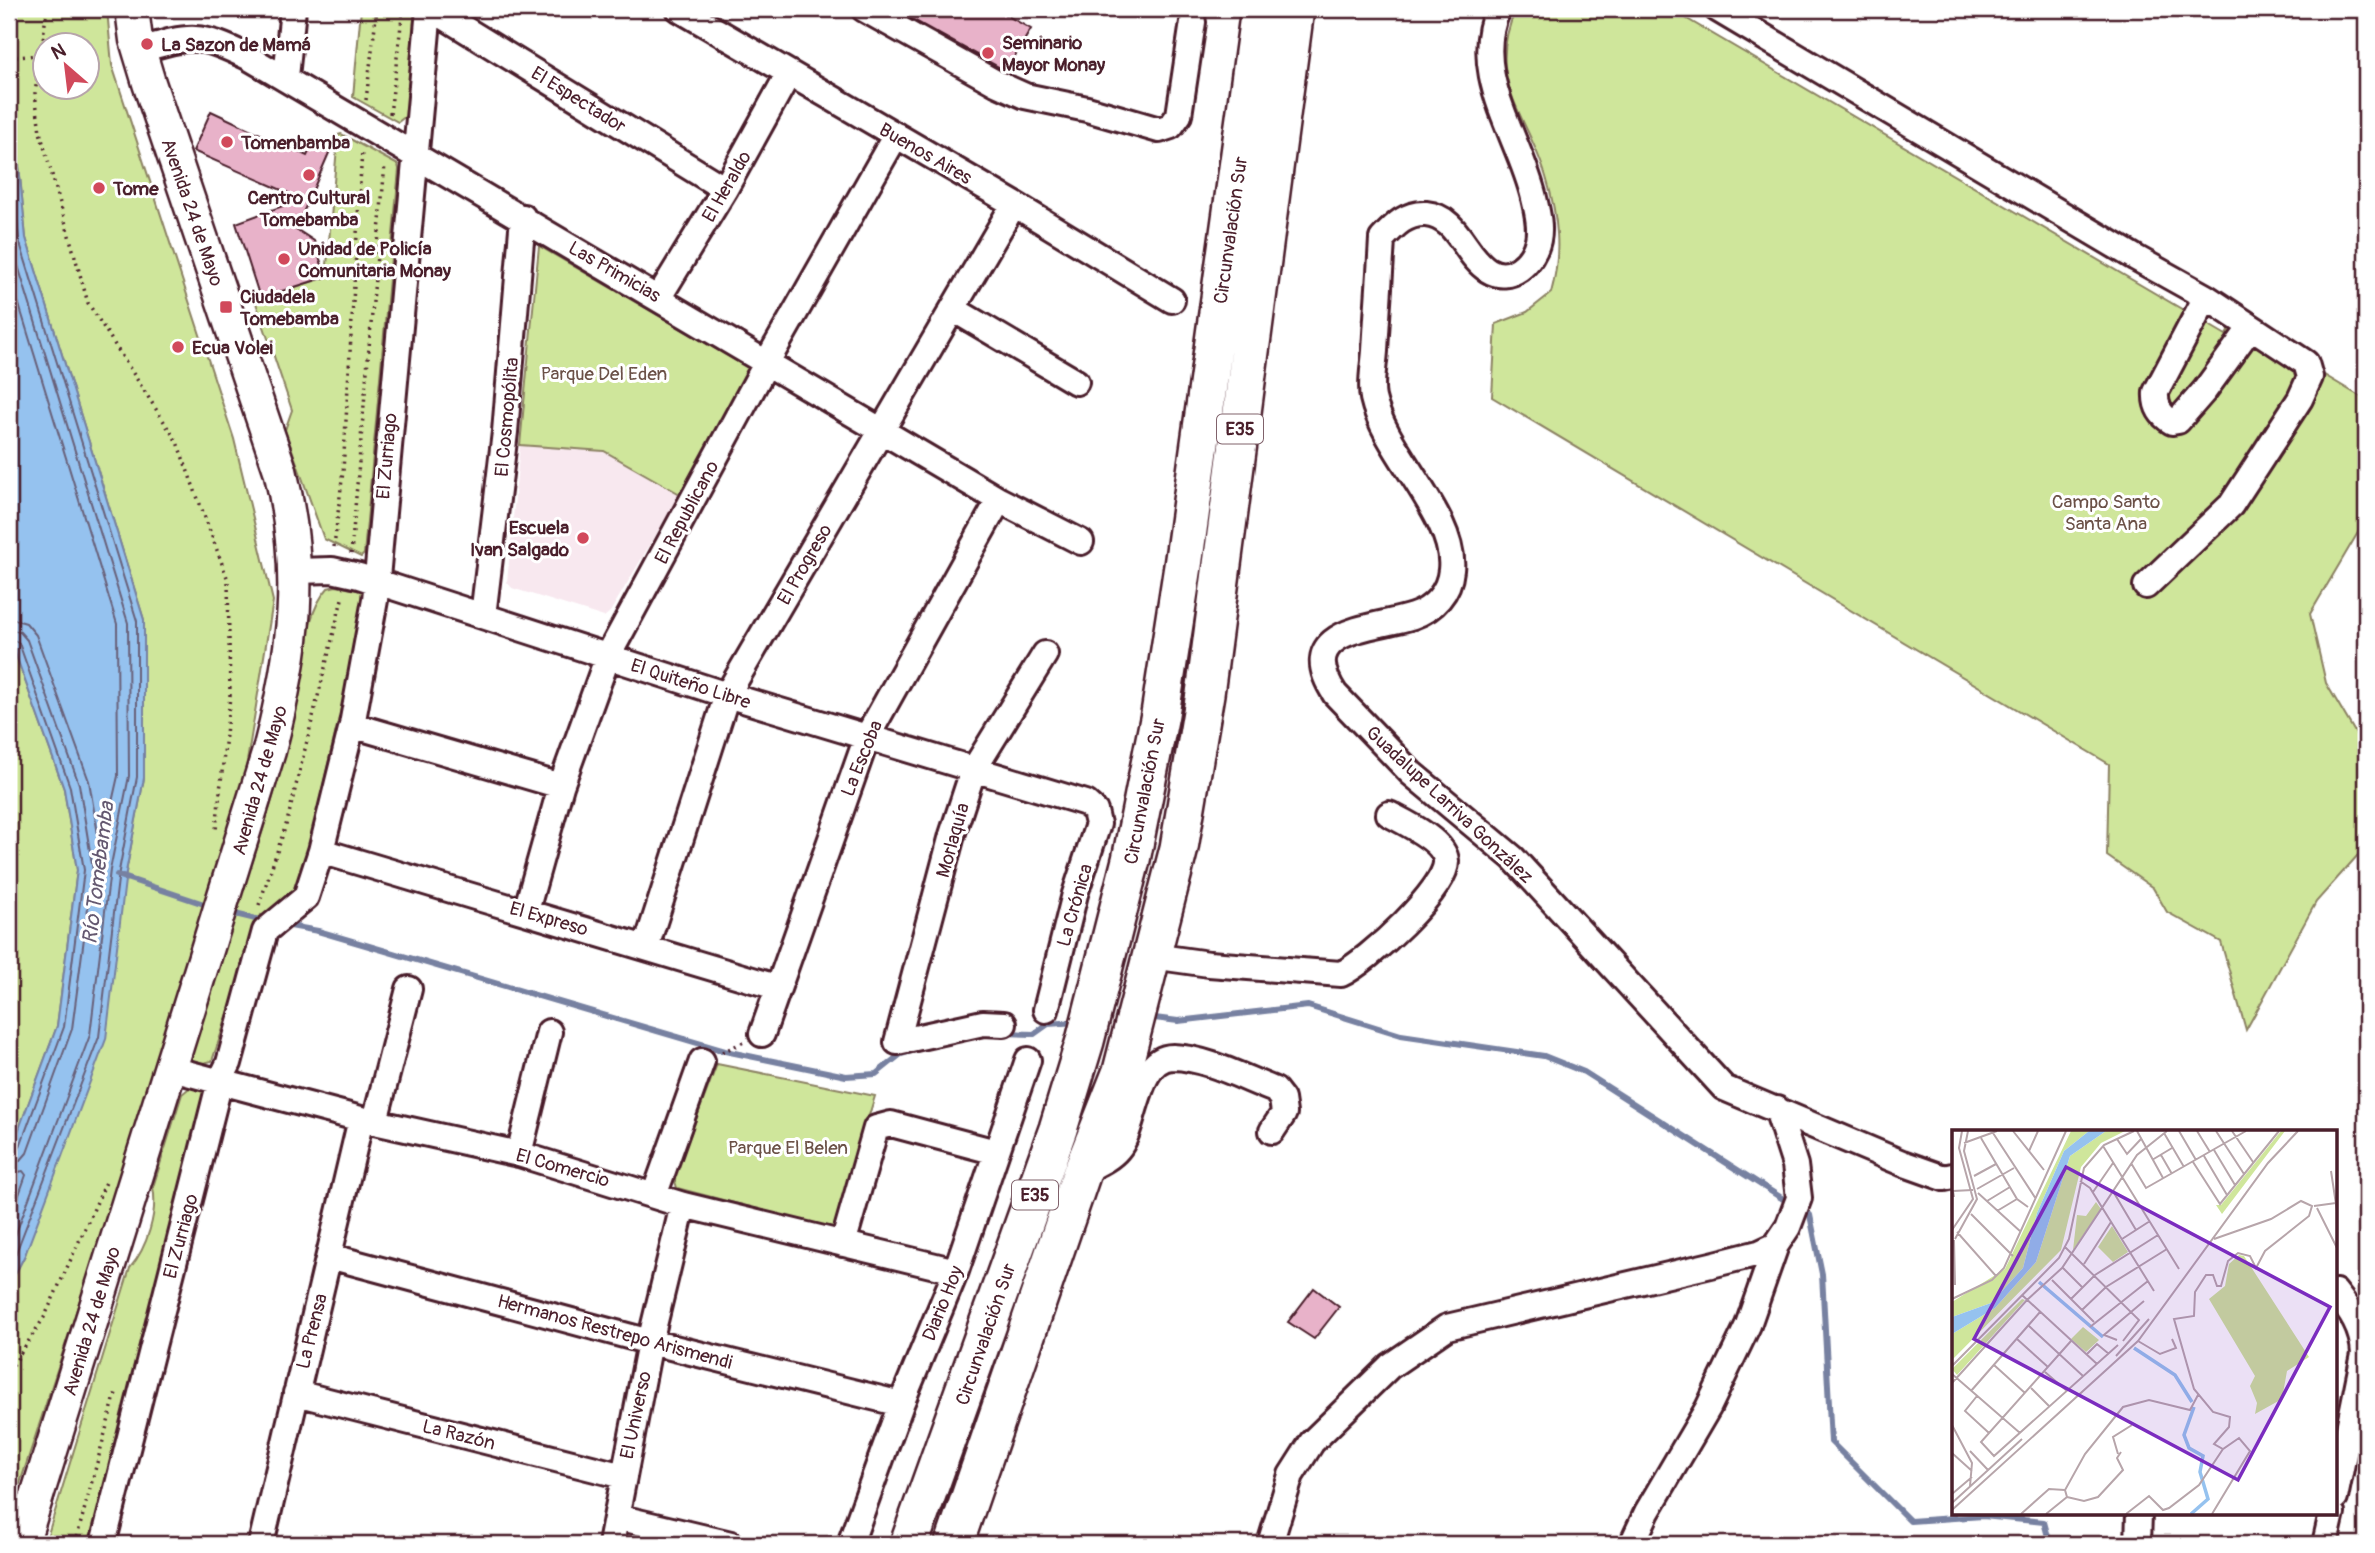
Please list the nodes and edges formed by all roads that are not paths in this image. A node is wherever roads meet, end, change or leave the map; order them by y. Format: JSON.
{"nodes":[{"id":1,"x":132,"y":9,"type":"edge"},
{"id":2,"x":293,"y":9,"type":"edge"},
{"id":3,"x":431,"y":9,"type":"edge"},
{"id":4,"x":679,"y":9,"type":"edge"},
{"id":5,"x":864,"y":9,"type":"edge"},
{"id":6,"x":1260,"y":9,"type":"edge"},
{"id":7,"x":1296,"y":9,"type":"edge"},
{"id":8,"x":1498,"y":9,"type":"edge"},
{"id":9,"x":1717,"y":9,"type":"edge"},
{"id":10,"x":1193,"y":22,"type":"dead end"},
{"id":11,"x":140,"y":51,"type":"junction"},
{"id":12,"x":789,"y":73,"type":"junction"},
{"id":13,"x":286,"y":76,"type":"junction"},
{"id":14,"x":896,"y":135,"type":"junction"},
{"id":15,"x":415,"y":154,"type":"junction"},
{"id":16,"x":725,"y":189,"type":"junction"},
{"id":17,"x":1014,"y":204,"type":"junction"},
{"id":18,"x":523,"y":217,"type":"junction"},
{"id":19,"x":659,"y":297,"type":"junction"},
{"id":20,"x":2206,"y":297,"type":"junction"},
{"id":21,"x":1172,"y":300,"type":"dead end"},
{"id":22,"x":953,"y":309,"type":"junction"},
{"id":23,"x":2251,"y":327,"type":"junction"},
{"id":24,"x":767,"y":362,"type":"junction"},
{"id":25,"x":1076,"y":382,"type":"dead end"},
{"id":26,"x":883,"y":430,"type":"junction"},
{"id":27,"x":999,"y":500,"type":"junction"},
{"id":28,"x":1081,"y":542,"type":"dead end"},
{"id":29,"x":296,"y":571,"type":"junction"},
{"id":30,"x":376,"y":582,"type":"junction"},
{"id":31,"x":2146,"y":586,"type":"dead end"},
{"id":32,"x":483,"y":616,"type":"junction"},
{"id":33,"x":1045,"y":654,"type":"dead end"},
{"id":34,"x":608,"y":656,"type":"junction"},
{"id":35,"x":727,"y":695,"type":"junction"},
{"id":36,"x":352,"y":725,"type":"junction"},
{"id":37,"x":867,"y":737,"type":"junction"},
{"id":38,"x":973,"y":771,"type":"junction"},
{"id":39,"x":561,"y":786,"type":"junction"},
{"id":40,"x":1389,"y":814,"type":"dead end"},
{"id":41,"x":1098,"y":824,"type":"junction"},
{"id":42,"x":1136,"y":837,"type":"junction"},
{"id":43,"x":321,"y":851,"type":"junction"},
{"id":44,"x":526,"y":911,"type":"junction"},
{"id":45,"x":646,"y":947,"type":"junction"},
{"id":46,"x":1152,"y":956,"type":"junction"},
{"id":47,"x":776,"y":987,"type":"junction"},
{"id":48,"x":409,"y":989,"type":"dead end"},
{"id":49,"x":1046,"y":1010,"type":"dead end"},
{"id":50,"x":1004,"y":1024,"type":"dead end"},
{"id":51,"x":549,"y":1032,"type":"dead end"},
{"id":52,"x":762,"y":1034,"type":"road end"},
{"id":53,"x":1028,"y":1060,"type":"dead end"},
{"id":54,"x":702,"y":1061,"type":"road end"},
{"id":55,"x":169,"y":1068,"type":"junction"},
{"id":56,"x":220,"y":1081,"type":"junction"},
{"id":57,"x":1777,"y":1110,"type":"junction"},
{"id":58,"x":368,"y":1120,"type":"junction"},
{"id":59,"x":1272,"y":1131,"type":"dead end"},
{"id":60,"x":996,"y":1152,"type":"junction"},
{"id":61,"x":519,"y":1154,"type":"junction"},
{"id":62,"x":1082,"y":1172,"type":"junction"},
{"id":63,"x":1952,"y":1175,"type":"edge"},
{"id":64,"x":655,"y":1194,"type":"junction"},
{"id":65,"x":683,"y":1205,"type":"junction"},
{"id":66,"x":843,"y":1244,"type":"junction"},
{"id":67,"x":1776,"y":1245,"type":"junction"},
{"id":68,"x":329,"y":1256,"type":"junction"},
{"id":69,"x":956,"y":1271,"type":"junction"},
{"id":70,"x":2336,"y":1294,"type":"edge"},
{"id":71,"x":650,"y":1342,"type":"junction"},
{"id":72,"x":296,"y":1393,"type":"junction"},
{"id":73,"x":901,"y":1404,"type":"junction"},
{"id":74,"x":623,"y":1476,"type":"junction"},
{"id":75,"x":2336,"y":1493,"type":"edge"},
{"id":76,"x":2138,"y":1514,"type":"edge"},
{"id":77,"x":2332,"y":1514,"type":"edge"},
{"id":78,"x":618,"y":1517,"type":"junction"},
{"id":79,"x":22,"y":1544,"type":"edge"},
{"id":80,"x":103,"y":1544,"type":"edge"},
{"id":81,"x":261,"y":1544,"type":"edge"},
{"id":82,"x":611,"y":1544,"type":"edge"},
{"id":83,"x":731,"y":1544,"type":"edge"},
{"id":84,"x":850,"y":1544,"type":"edge"},
{"id":85,"x":909,"y":1544,"type":"edge"},
{"id":86,"x":954,"y":1544,"type":"edge"},
{"id":87,"x":1270,"y":1544,"type":"edge"},
{"id":88,"x":1632,"y":1544,"type":"edge"},
{"id":89,"x":2138,"y":1544,"type":"edge"},
{"id":90,"x":2325,"y":1544,"type":"edge"}],
"edges":[{"from":1,"to":11,"type":"main road","name":"Avenida 24 de Mayo"},
{"from":2,"to":13,"type":"street"},
{"from":3,"to":15,"type":"street","name":"El Zurriago"},
{"from":3,"to":16,"type":"street","name":"El Espectador"},
{"from":4,"to":12,"type":"street","name":"Buenos Aires"},
{"from":5,"to":10,"type":"street"},
{"from":6,"to":42,"type":"highway","name":"Circunvalación Sur","number":"E35"},
{"from":7,"to":46,"type":"highway","name":"Circunvalación Sur","number":"E35"},
{"from":8,"to":57,"type":"street","name":"Guadalupe Larriva González"},
{"from":9,"to":20,"type":"street"},
{"from":11,"to":13,"type":"street","name":"Las Primicias"},
{"from":11,"to":29,"type":"main road","name":"Avenida 24 de Mayo"},
{"from":12,"to":14,"type":"street","name":"Buenos Aires"},
{"from":12,"to":16,"type":"street","name":"El Heraldo"},
{"from":13,"to":15,"type":"street","name":"Las Primicias"},
{"from":14,"to":17,"type":"street","name":"Buenos Aires"},
{"from":14,"to":24,"type":"street","name":"El Republicano"},
{"from":15,"to":18,"type":"street","name":"Las Primicias"},
{"from":15,"to":30,"type":"street","name":"El Zurriago"},
{"from":16,"to":19,"type":"street","name":"El Heraldo"},
{"from":17,"to":21,"type":"street","name":"Buenos Aires"},
{"from":17,"to":22,"type":"street","name":"El Progreso"},
{"from":18,"to":19,"type":"street","name":"Las Primicias"},
{"from":18,"to":32,"type":"street","name":"El Cosmopólita"},
{"from":19,"to":24,"type":"street","name":"Las Primicias"},
{"from":20,"to":23,"type":"street"},
{"from":20,"to":23,"type":"street"},
{"from":22,"to":25,"type":"street"},
{"from":22,"to":26,"type":"street","name":"El Progreso"},
{"from":23,"to":31,"type":"street"},
{"from":24,"to":26,"type":"street","name":"Las Primicias"},
{"from":24,"to":34,"type":"street","name":"El Republicano"},
{"from":26,"to":27,"type":"street","name":"Las Primicias"},
{"from":26,"to":35,"type":"street","name":"El Progreso"},
{"from":27,"to":28,"type":"street","name":"Las Primicias"},
{"from":27,"to":37,"type":"street","name":"La Escoba"},
{"from":29,"to":30,"type":"street","name":"El Quiteño Libre"},
{"from":29,"to":55,"type":"main road","name":"Avenida 24 de Mayo"},
{"from":30,"to":32,"type":"street","name":"El Quiteño Libre"},
{"from":30,"to":36,"type":"street","name":"El Zurriago"},
{"from":32,"to":34,"type":"street","name":"El Quiteño Libre"},
{"from":33,"to":38,"type":"street","name":"Morlaquía"},
{"from":34,"to":35,"type":"street","name":"El Quiteño Libre"},
{"from":34,"to":39,"type":"street","name":"El Republicano"},
{"from":35,"to":37,"type":"street","name":"El Quiteño Libre"},
{"from":35,"to":45,"type":"street","name":"El Progreso"},
{"from":36,"to":39,"type":"street"},
{"from":36,"to":43,"type":"street","name":"El Zurriago"},
{"from":37,"to":38,"type":"street","name":"El Quiteño Libre"},
{"from":37,"to":47,"type":"street","name":"La Escoba"},
{"from":38,"to":41,"type":"street","name":"El Quiteño Libre"},
{"from":38,"to":50,"type":"street","name":"Morlaquía"},
{"from":39,"to":44,"type":"street","name":"El Republicano"},
{"from":40,"to":46,"type":"street"},
{"from":41,"to":42,"type":"street"},
{"from":41,"to":49,"type":"street","name":"La Crónica"},
{"from":42,"to":85,"type":"highway","name":"Circunvalación Sur","number":"E35"},
{"from":43,"to":44,"type":"street","name":"El Expreso"},
{"from":43,"to":56,"type":"street","name":"El Zurriago"},
{"from":44,"to":45,"type":"street","name":"El Expreso"},
{"from":45,"to":47,"type":"street","name":"El Expreso"},
{"from":46,"to":62,"type":"highway","name":"Circunvalación Sur","number":"E35"},
{"from":47,"to":52,"type":"street","name":"La Escoba"},
{"from":48,"to":58,"type":"street","name":"La Prensa"},
{"from":51,"to":61,"type":"street"},
{"from":53,"to":60,"type":"street","name":"Diario Hoy"},
{"from":54,"to":64,"type":"street"},
{"from":55,"to":56,"type":"street","name":"El Comercio"},
{"from":55,"to":79,"type":"main road","name":"Avenida 24 de Mayo"},
{"from":56,"to":58,"type":"street","name":"El Comercio"},
{"from":56,"to":80,"type":"street","name":"El Zurriago"},
{"from":57,"to":63,"type":"street"},
{"from":57,"to":67,"type":"street"},
{"from":58,"to":61,"type":"street","name":"El Comercio"},
{"from":58,"to":68,"type":"street","name":"La Prensa"},
{"from":59,"to":62,"type":"street"},
{"from":60,"to":66,"type":"street"},
{"from":60,"to":69,"type":"street","name":"Diario Hoy"},
{"from":61,"to":64,"type":"street","name":"El Comercio"},
{"from":62,"to":86,"type":"highway","name":"Circunvalación Sur","number":"E35"},
{"from":64,"to":65,"type":"street","name":"El Comercio"},
{"from":65,"to":66,"type":"street","name":"El Comercio"},
{"from":65,"to":71,"type":"street","name":"El Universo"},
{"from":66,"to":69,"type":"street","name":"El Comercio"},
{"from":67,"to":87,"type":"street"},
{"from":67,"to":88,"type":"street"},
{"from":68,"to":71,"type":"street","name":"Hermanos Restrepo Arismendi"},
{"from":68,"to":72,"type":"street","name":"La Prensa"},
{"from":69,"to":73,"type":"street","name":"Diario Hoy"},
{"from":70,"to":75,"type":"street"},
{"from":71,"to":73,"type":"street","name":"Hermanos Restrepo Arismendi"},
{"from":71,"to":74,"type":"street","name":"El Universo"},
{"from":72,"to":74,"type":"street","name":"La Razón"},
{"from":72,"to":81,"type":"street","name":"La Prensa"},
{"from":73,"to":84,"type":"street","name":"Diario Hoy"},
{"from":74,"to":78,"type":"street","name":"El Universo"},
{"from":76,"to":89,"type":"street"},
{"from":77,"to":90,"type":"street"},
{"from":78,"to":82,"type":"street","name":"El Universo"},
{"from":78,"to":83,"type":"street"}]}
